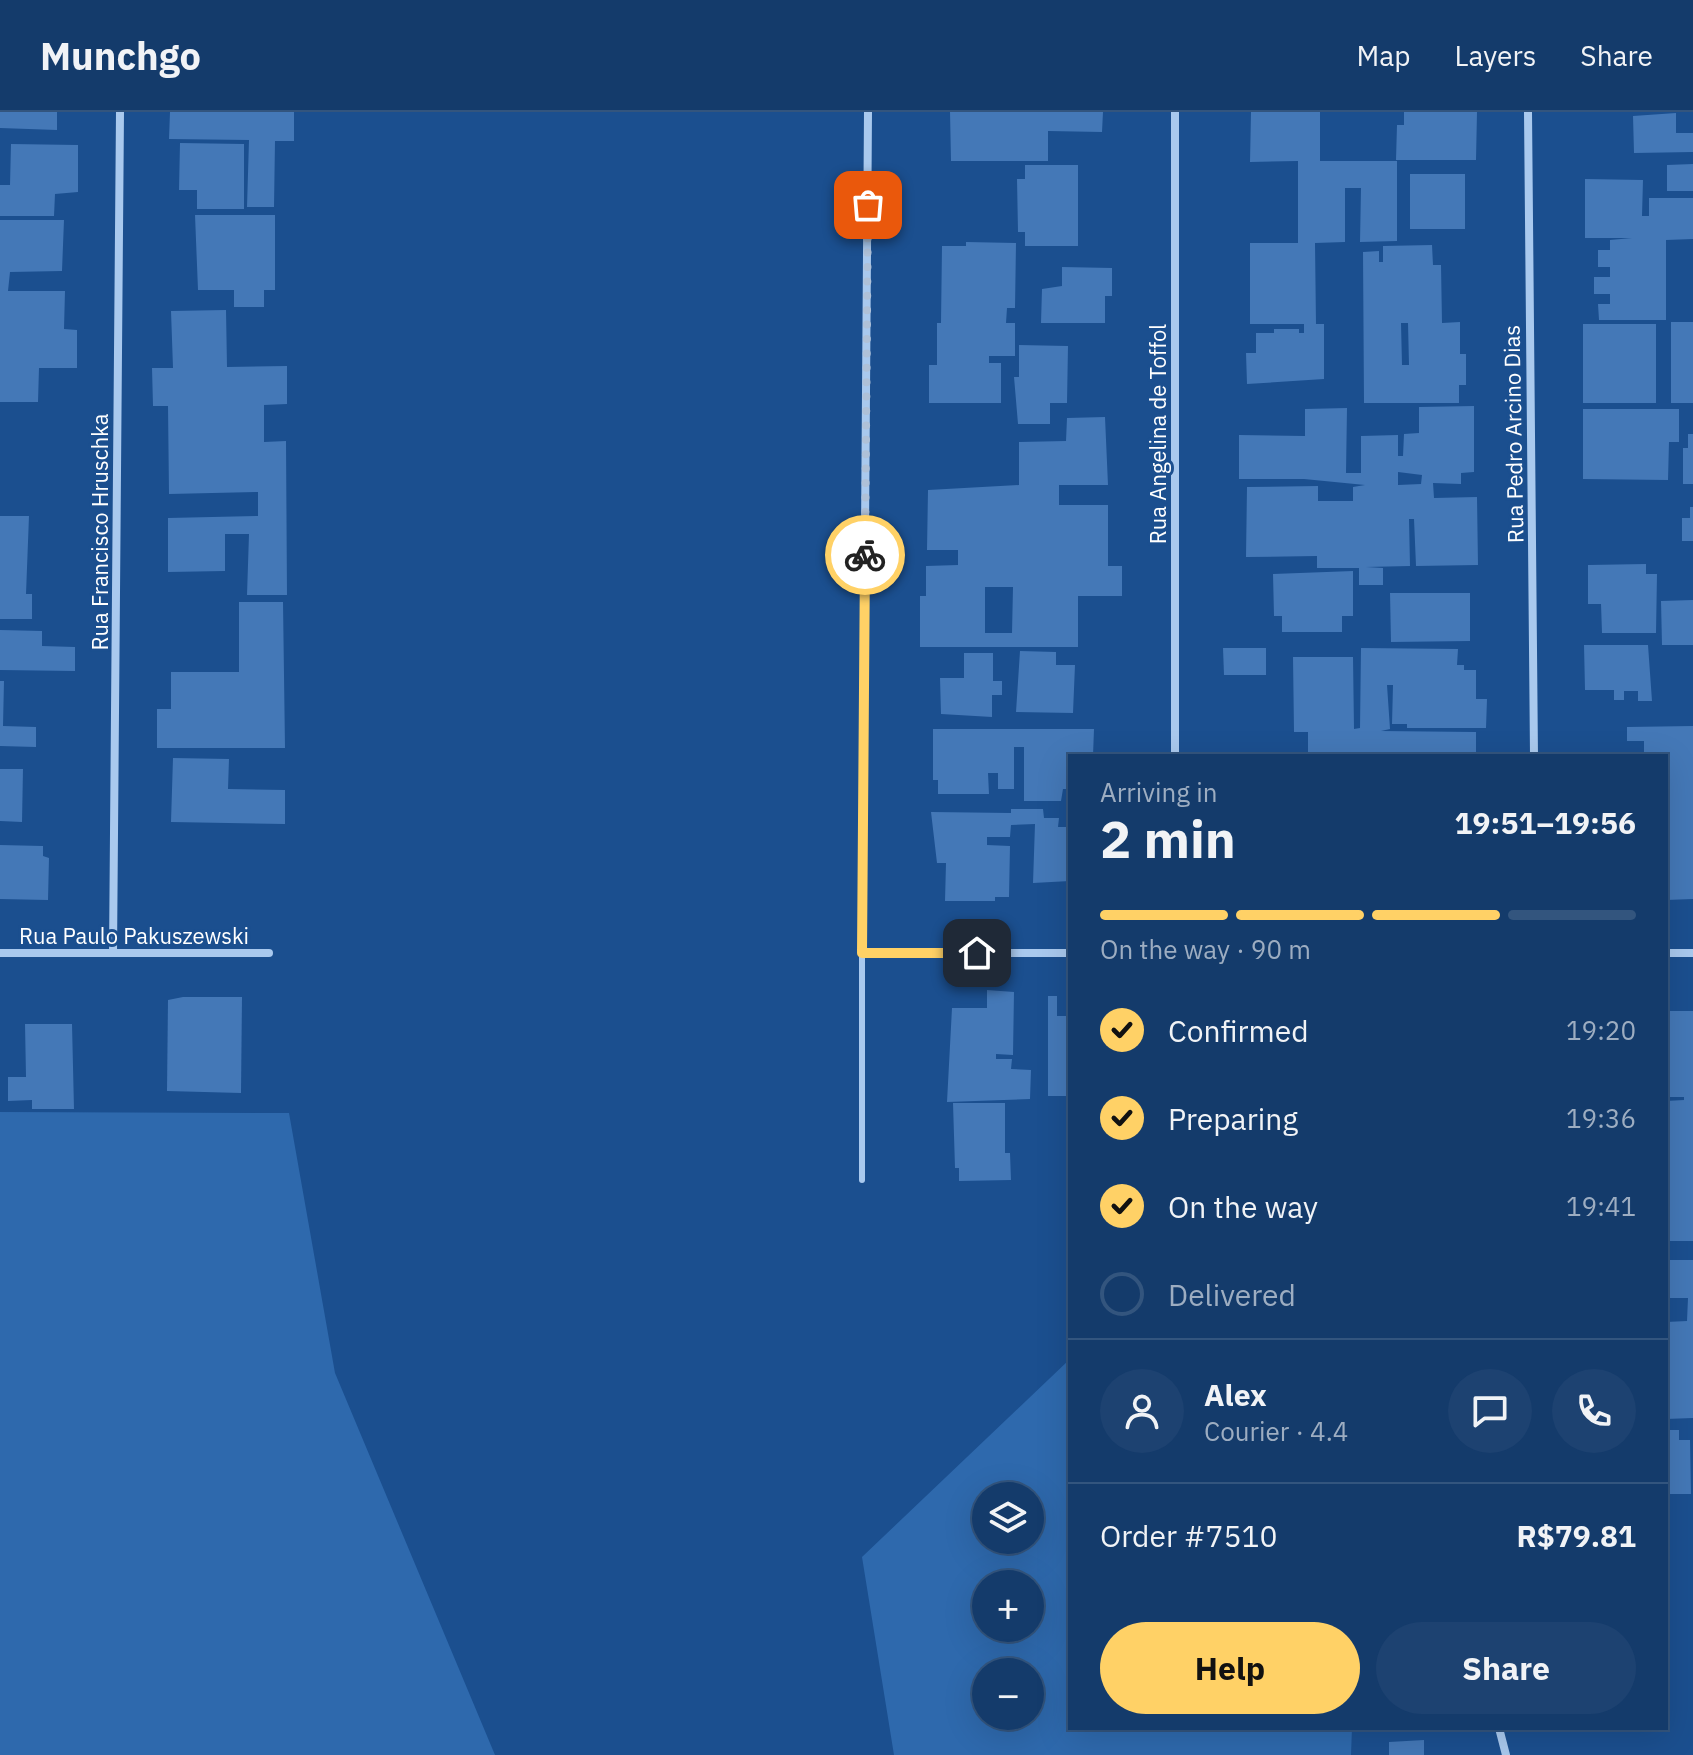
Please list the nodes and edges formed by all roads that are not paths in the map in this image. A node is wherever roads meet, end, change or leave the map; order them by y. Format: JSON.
{"nodes":[{"id":1,"x":120,"y":112,"type":"edge"},
{"id":2,"x":868,"y":112,"type":"edge"},
{"id":3,"x":1175,"y":112,"type":"edge"},
{"id":4,"x":1528,"y":112,"type":"edge"},
{"id":5,"x":1175,"y":754,"type":"edge"},
{"id":6,"x":1534,"y":754,"type":"edge"},
{"id":7,"x":0,"y":953,"type":"edge"},
{"id":8,"x":113,"y":953,"type":"junction"},
{"id":9,"x":269,"y":953,"type":"dead end"},
{"id":10,"x":862,"y":953,"type":"junction"},
{"id":11,"x":1068,"y":953,"type":"edge"},
{"id":12,"x":1668,"y":953,"type":"edge"},
{"id":13,"x":1693,"y":953,"type":"edge"},
{"id":14,"x":862,"y":1180,"type":"dead end"},
{"id":15,"x":1500,"y":1730,"type":"edge"},
{"id":16,"x":1506,"y":1755,"type":"edge"}],
"edges":[{"from":1,"to":8,"type":"street","name":"Rua Francisco Hruschka"},
{"from":2,"to":10,"type":"street"},
{"from":3,"to":5,"type":"street","name":"Rua Angelina de Toffol"},
{"from":4,"to":6,"type":"street","name":"Rua Pedro Arcino Dias"},
{"from":7,"to":8,"type":"street","name":"Rua Paulo Pakuszewski"},
{"from":8,"to":9,"type":"street","name":"Rua Paulo Pakuszewski"},
{"from":10,"to":11,"type":"street"},
{"from":10,"to":14,"type":"lane"},
{"from":12,"to":13,"type":"street"},
{"from":15,"to":16,"type":"street"}]}
